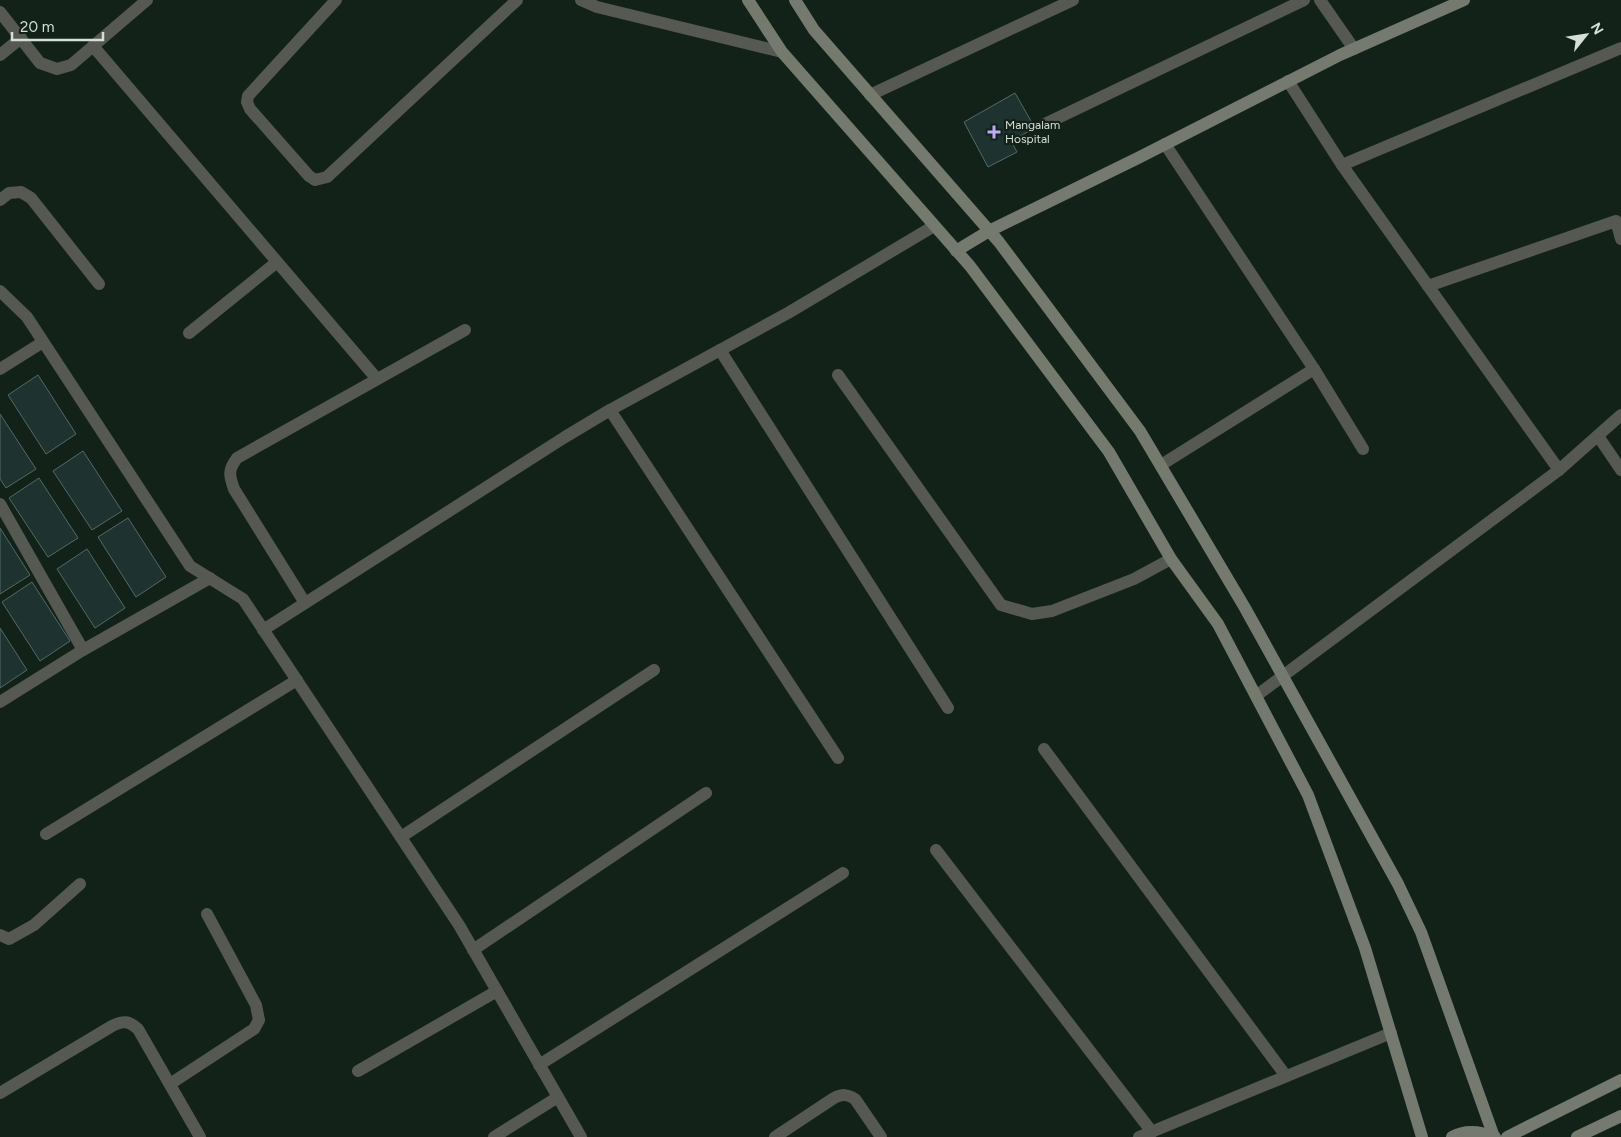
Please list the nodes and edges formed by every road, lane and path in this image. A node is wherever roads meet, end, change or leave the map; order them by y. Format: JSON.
{"nodes":[{"id":1,"x":147,"y":0,"type":"edge"},
{"id":2,"x":336,"y":0,"type":"edge"},
{"id":3,"x":518,"y":0,"type":"edge"},
{"id":4,"x":581,"y":0,"type":"edge"},
{"id":5,"x":748,"y":0,"type":"edge"},
{"id":6,"x":795,"y":0,"type":"edge"},
{"id":7,"x":1073,"y":0,"type":"edge"},
{"id":8,"x":1304,"y":0,"type":"edge"},
{"id":9,"x":1320,"y":0,"type":"edge"},
{"id":10,"x":1464,"y":0,"type":"edge"},
{"id":11,"x":0,"y":12,"type":"edge"},
{"id":12,"x":20,"y":38,"type":"junction"},
{"id":13,"x":93,"y":46,"type":"junction"},
{"id":14,"x":1621,"y":48,"type":"edge"},
{"id":15,"x":1354,"y":49,"type":"junction"},
{"id":16,"x":782,"y":52,"type":"junction"},
{"id":17,"x":0,"y":55,"type":"edge"},
{"id":18,"x":1288,"y":81,"type":"junction"},
{"id":19,"x":870,"y":95,"type":"junction"},
{"id":20,"x":1045,"y":124,"type":"dead end"},
{"id":21,"x":1165,"y":144,"type":"junction"},
{"id":22,"x":1342,"y":165,"type":"junction"},
{"id":23,"x":0,"y":200,"type":"edge"},
{"id":24,"x":1618,"y":220,"type":"edge"},
{"id":25,"x":934,"y":226,"type":"junction"},
{"id":26,"x":988,"y":230,"type":"junction"},
{"id":27,"x":1621,"y":240,"type":"edge"},
{"id":28,"x":956,"y":251,"type":"junction"},
{"id":29,"x":277,"y":262,"type":"junction"},
{"id":30,"x":100,"y":284,"type":"dead end"},
{"id":31,"x":1428,"y":286,"type":"junction"},
{"id":32,"x":0,"y":291,"type":"edge"},
{"id":33,"x":465,"y":330,"type":"dead end"},
{"id":34,"x":189,"y":334,"type":"dead end"},
{"id":35,"x":43,"y":342,"type":"junction"},
{"id":36,"x":720,"y":350,"type":"junction"},
{"id":37,"x":0,"y":369,"type":"edge"},
{"id":38,"x":1314,"y":369,"type":"junction"},
{"id":39,"x":838,"y":375,"type":"dead end"},
{"id":40,"x":377,"y":379,"type":"junction"},
{"id":41,"x":610,"y":410,"type":"junction"},
{"id":42,"x":1621,"y":415,"type":"edge"},
{"id":43,"x":1598,"y":436,"type":"junction"},
{"id":44,"x":1363,"y":449,"type":"dead end"},
{"id":45,"x":1161,"y":465,"type":"junction"},
{"id":46,"x":1559,"y":470,"type":"junction"},
{"id":47,"x":1621,"y":470,"type":"edge"},
{"id":48,"x":0,"y":504,"type":"edge"},
{"id":49,"x":1171,"y":559,"type":"junction"},
{"id":50,"x":210,"y":578,"type":"junction"},
{"id":51,"x":305,"y":603,"type":"junction"},
{"id":52,"x":263,"y":630,"type":"junction"},
{"id":53,"x":83,"y":650,"type":"junction"},
{"id":54,"x":654,"y":670,"type":"dead end"},
{"id":55,"x":1283,"y":675,"type":"junction"},
{"id":56,"x":297,"y":680,"type":"junction"},
{"id":57,"x":1256,"y":696,"type":"junction"},
{"id":58,"x":0,"y":702,"type":"edge"},
{"id":59,"x":948,"y":708,"type":"dead end"},
{"id":60,"x":1044,"y":749,"type":"dead end"},
{"id":61,"x":838,"y":758,"type":"dead end"},
{"id":62,"x":706,"y":794,"type":"dead end"},
{"id":63,"x":46,"y":834,"type":"dead end"},
{"id":64,"x":401,"y":837,"type":"junction"},
{"id":65,"x":936,"y":850,"type":"dead end"},
{"id":66,"x":842,"y":873,"type":"dead end"},
{"id":67,"x":80,"y":884,"type":"dead end"},
{"id":68,"x":207,"y":914,"type":"dead end"},
{"id":69,"x":0,"y":924,"type":"edge"},
{"id":70,"x":0,"y":935,"type":"edge"},
{"id":71,"x":473,"y":950,"type":"junction"},
{"id":72,"x":497,"y":991,"type":"junction"},
{"id":73,"x":1391,"y":1033,"type":"junction"},
{"id":74,"x":539,"y":1065,"type":"junction"},
{"id":75,"x":358,"y":1071,"type":"dead end"},
{"id":76,"x":1286,"y":1076,"type":"junction"},
{"id":77,"x":1621,"y":1080,"type":"edge"},
{"id":78,"x":170,"y":1084,"type":"junction"},
{"id":79,"x":0,"y":1092,"type":"edge"},
{"id":80,"x":558,"y":1097,"type":"junction"},
{"id":81,"x":1621,"y":1116,"type":"edge"},
{"id":82,"x":1152,"y":1132,"type":"junction"},
{"id":83,"x":200,"y":1137,"type":"edge"},
{"id":84,"x":494,"y":1137,"type":"edge"},
{"id":85,"x":581,"y":1137,"type":"edge"},
{"id":86,"x":775,"y":1137,"type":"edge"},
{"id":87,"x":881,"y":1137,"type":"edge"},
{"id":88,"x":1139,"y":1137,"type":"edge"},
{"id":89,"x":1422,"y":1137,"type":"edge"},
{"id":90,"x":1452,"y":1137,"type":"edge"},
{"id":91,"x":1494,"y":1137,"type":"edge"},
{"id":92,"x":1507,"y":1137,"type":"edge"},
{"id":93,"x":1577,"y":1137,"type":"edge"}],
"edges":[{"from":1,"to":13,"type":"street"},
{"from":2,"to":3,"type":"street"},
{"from":4,"to":16,"type":"street"},
{"from":5,"to":16,"type":"main road"},
{"from":6,"to":19,"type":"main road"},
{"from":7,"to":19,"type":"street"},
{"from":8,"to":20,"type":"street"},
{"from":9,"to":15,"type":"street"},
{"from":10,"to":15,"type":"main road"},
{"from":11,"to":12,"type":"street"},
{"from":12,"to":13,"type":"street"},
{"from":12,"to":17,"type":"street"},
{"from":13,"to":29,"type":"street"},
{"from":14,"to":22,"type":"street"},
{"from":15,"to":18,"type":"main road"},
{"from":16,"to":25,"type":"main road"},
{"from":18,"to":21,"type":"main road"},
{"from":18,"to":22,"type":"street"},
{"from":19,"to":26,"type":"main road"},
{"from":21,"to":26,"type":"main road"},
{"from":21,"to":38,"type":"street"},
{"from":22,"to":31,"type":"street"},
{"from":23,"to":30,"type":"street"},
{"from":24,"to":27,"type":"street"},
{"from":24,"to":31,"type":"street"},
{"from":25,"to":28,"type":"main road"},
{"from":25,"to":36,"type":"street"},
{"from":26,"to":28,"type":"main road"},
{"from":26,"to":45,"type":"main road"},
{"from":28,"to":49,"type":"main road"},
{"from":29,"to":34,"type":"street"},
{"from":29,"to":40,"type":"street"},
{"from":31,"to":46,"type":"street"},
{"from":32,"to":35,"type":"street"},
{"from":33,"to":40,"type":"street"},
{"from":35,"to":37,"type":"street"},
{"from":35,"to":50,"type":"street"},
{"from":36,"to":41,"type":"street"},
{"from":36,"to":59,"type":"street"},
{"from":38,"to":44,"type":"street"},
{"from":38,"to":45,"type":"street"},
{"from":39,"to":49,"type":"street"},
{"from":40,"to":51,"type":"street"},
{"from":41,"to":51,"type":"street"},
{"from":41,"to":61,"type":"street"},
{"from":42,"to":43,"type":"street"},
{"from":43,"to":46,"type":"street"},
{"from":43,"to":47,"type":"street"},
{"from":45,"to":55,"type":"main road"},
{"from":46,"to":55,"type":"street"},
{"from":48,"to":53,"type":"street"},
{"from":49,"to":57,"type":"main road"},
{"from":50,"to":52,"type":"street"},
{"from":50,"to":53,"type":"street"},
{"from":51,"to":52,"type":"street"},
{"from":52,"to":56,"type":"street"},
{"from":53,"to":58,"type":"street"},
{"from":54,"to":64,"type":"street"},
{"from":55,"to":57,"type":"street"},
{"from":55,"to":91,"type":"main road"},
{"from":56,"to":63,"type":"street"},
{"from":56,"to":64,"type":"street"},
{"from":57,"to":73,"type":"main road"},
{"from":60,"to":76,"type":"street"},
{"from":62,"to":71,"type":"street"},
{"from":64,"to":71,"type":"street"},
{"from":65,"to":82,"type":"street"},
{"from":66,"to":74,"type":"street"},
{"from":67,"to":70,"type":"street"},
{"from":68,"to":78,"type":"street"},
{"from":69,"to":70,"type":"street"},
{"from":71,"to":72,"type":"street"},
{"from":72,"to":74,"type":"street"},
{"from":72,"to":75,"type":"street"},
{"from":73,"to":76,"type":"street"},
{"from":73,"to":89,"type":"main road"},
{"from":74,"to":80,"type":"street"},
{"from":76,"to":82,"type":"street"},
{"from":77,"to":92,"type":"main road"},
{"from":78,"to":79,"type":"street"},
{"from":78,"to":83,"type":"street"},
{"from":80,"to":84,"type":"street"},
{"from":80,"to":85,"type":"street"},
{"from":81,"to":93,"type":"main road"},
{"from":82,"to":88,"type":"street"},
{"from":86,"to":87,"type":"street"},
{"from":90,"to":91,"type":"main road"}]}
